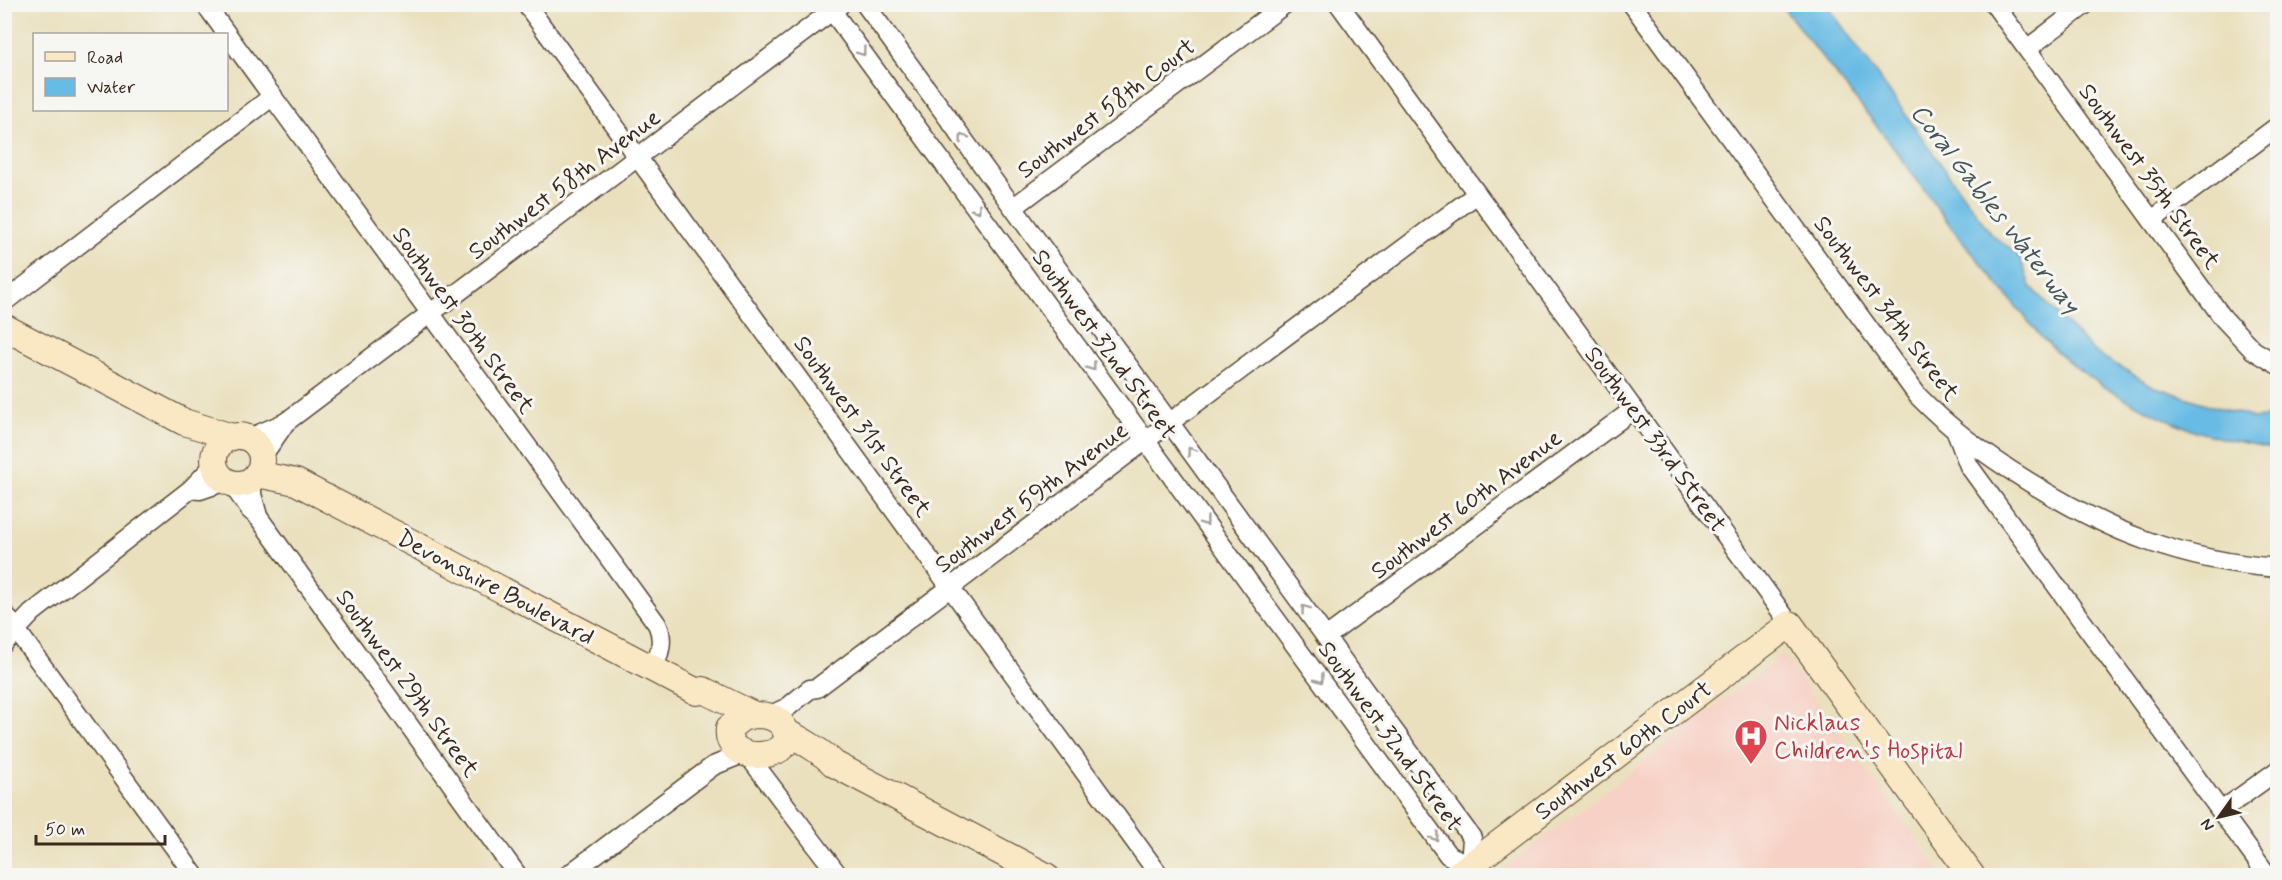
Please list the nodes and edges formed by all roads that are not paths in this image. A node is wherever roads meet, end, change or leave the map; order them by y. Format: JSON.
{"nodes":[{"id":1,"x":206,"y":4,"type":"edge"},
{"id":2,"x":526,"y":4,"type":"edge"},
{"id":3,"x":865,"y":4,"type":"edge"},
{"id":4,"x":1286,"y":4,"type":"edge"},
{"id":5,"x":1339,"y":4,"type":"edge"},
{"id":6,"x":1632,"y":4,"type":"edge"},
{"id":7,"x":1994,"y":4,"type":"edge"},
{"id":8,"x":2086,"y":4,"type":"edge"},
{"id":9,"x":834,"y":7,"type":"edge"},
{"id":10,"x":227,"y":33,"type":"edge"},
{"id":11,"x":228,"y":34,"type":"edge"},
{"id":12,"x":2027,"y":48,"type":"junction"},
{"id":13,"x":273,"y":96,"type":"junction"},
{"id":14,"x":2277,"y":126,"type":"edge"},
{"id":15,"x":638,"y":158,"type":"junction"},
{"id":16,"x":1477,"y":195,"type":"junction"},
{"id":17,"x":1014,"y":207,"type":"junction"},
{"id":18,"x":2152,"y":220,"type":"junction"},
{"id":19,"x":4,"y":302,"type":"edge"},
{"id":20,"x":430,"y":314,"type":"junction"},
{"id":21,"x":4,"y":327,"type":"edge"},
{"id":22,"x":2277,"y":365,"type":"edge"},
{"id":23,"x":1634,"y":409,"type":"junction"},
{"id":24,"x":1170,"y":423,"type":"junction"},
{"id":25,"x":1956,"y":432,"type":"junction"},
{"id":26,"x":1145,"y":441,"type":"junction"},
{"id":27,"x":239,"y":462,"type":"junction"},
{"id":28,"x":2277,"y":568,"type":"edge"},
{"id":29,"x":951,"y":588,"type":"junction"},
{"id":30,"x":4,"y":613,"type":"edge"},
{"id":31,"x":1790,"y":624,"type":"junction"},
{"id":32,"x":11,"y":636,"type":"edge"},
{"id":33,"x":1326,"y":638,"type":"junction"},
{"id":34,"x":654,"y":669,"type":"junction"},
{"id":35,"x":697,"y":692,"type":"junction"},
{"id":36,"x":774,"y":733,"type":"junction"},
{"id":37,"x":737,"y":743,"type":"junction"},
{"id":38,"x":2277,"y":770,"type":"edge"},
{"id":39,"x":786,"y":802,"type":"junction"},
{"id":40,"x":2221,"y":811,"type":"junction"},
{"id":41,"x":1463,"y":870,"type":"edge"},
{"id":42,"x":195,"y":876,"type":"edge"},
{"id":43,"x":518,"y":876,"type":"edge"},
{"id":44,"x":567,"y":876,"type":"edge"},
{"id":45,"x":839,"y":876,"type":"edge"},
{"id":46,"x":1046,"y":876,"type":"edge"},
{"id":47,"x":1160,"y":876,"type":"edge"},
{"id":48,"x":1972,"y":876,"type":"edge"},
{"id":49,"x":2268,"y":876,"type":"edge"}],
"edges":[{"from":1,"to":10,"type":"street","name":"Southwest 30th Street"},
{"from":2,"to":15,"type":"street","name":"Southwest 31st Street"},
{"from":17,"to":3,"type":"street","name":"Southwest 32nd Street","one_way":true},
{"from":4,"to":17,"type":"street","name":"Southwest 58th Court"},
{"from":5,"to":16,"type":"street","name":"Southwest 33rd Street"},
{"from":6,"to":25,"type":"street","name":"Southwest 34th Street"},
{"from":7,"to":12,"type":"street","name":"Southwest 35th Street"},
{"from":8,"to":12,"type":"street"},
{"from":9,"to":15,"type":"street","name":"Southwest 58th Avenue"},
{"from":9,"to":26,"type":"street","name":"Southwest 32nd Street","one_way":true},
{"from":11,"to":13,"type":"street","name":"Southwest 30th Street"},
{"from":12,"to":18,"type":"street","name":"Southwest 35th Street"},
{"from":13,"to":19,"type":"street"},
{"from":13,"to":20,"type":"street","name":"Southwest 30th Street"},
{"from":14,"to":18,"type":"street"},
{"from":15,"to":20,"type":"street","name":"Southwest 58th Avenue"},
{"from":15,"to":29,"type":"street","name":"Southwest 31st Street"},
{"from":16,"to":23,"type":"street","name":"Southwest 33rd Street"},
{"from":16,"to":24,"type":"street","name":"Southwest 59th Avenue"},
{"from":17,"to":24,"type":"street","name":"Southwest 32nd Street"},
{"from":18,"to":22,"type":"street","name":"Southwest 35th Street"},
{"from":20,"to":27,"type":"street","name":"Southwest 58th Avenue"},
{"from":20,"to":34,"type":"street","name":"Southwest 30th Street"},
{"from":21,"to":27,"type":"street","name":"Devonshire Boulevard"},
{"from":23,"to":31,"type":"street","name":"Southwest 33rd Street"},
{"from":23,"to":33,"type":"street","name":"Southwest 60th Avenue"},
{"from":24,"to":26,"type":"street","name":"Southwest 59th Avenue"},
{"from":33,"to":24,"type":"street","name":"Southwest 32nd Street","one_way":true},
{"from":25,"to":28,"type":"street"},
{"from":25,"to":40,"type":"street","name":"Southwest 34th Street"},
{"from":26,"to":29,"type":"street","name":"Southwest 59th Avenue"},
{"from":26,"to":41,"type":"street","name":"Southwest 32nd Street","one_way":true},
{"from":27,"to":32,"type":"street"},
{"from":27,"to":34,"type":"street","name":"Devonshire Boulevard"},
{"from":27,"to":43,"type":"street","name":"Southwest 29th Street"},
{"from":29,"to":36,"type":"street","name":"Southwest 59th Avenue"},
{"from":29,"to":47,"type":"street","name":"Southwest 31st Street"},
{"from":30,"to":32,"type":"street"},
{"from":31,"to":41,"type":"street","name":"Southwest 60th Court"},
{"from":31,"to":48,"type":"street","name":"Southwest 33rd Street"},
{"from":32,"to":42,"type":"street"},
{"from":33,"to":41,"type":"street","name":"Southwest 32nd Street"},
{"from":34,"to":35,"type":"street","name":"Devonshire Boulevard"},
{"from":35,"to":36,"type":"street","name":"Devonshire Boulevard"},
{"from":35,"to":37,"type":"street","name":"Devonshire Boulevard"},
{"from":36,"to":37,"type":"street"},
{"from":36,"to":37,"type":"street"},
{"from":36,"to":39,"type":"street"},
{"from":36,"to":46,"type":"street","name":"Devonshire Boulevard"},
{"from":37,"to":39,"type":"street"},
{"from":37,"to":44,"type":"street"},
{"from":38,"to":40,"type":"street"},
{"from":39,"to":45,"type":"street"},
{"from":40,"to":49,"type":"street","name":"Southwest 34th Street"}]}
